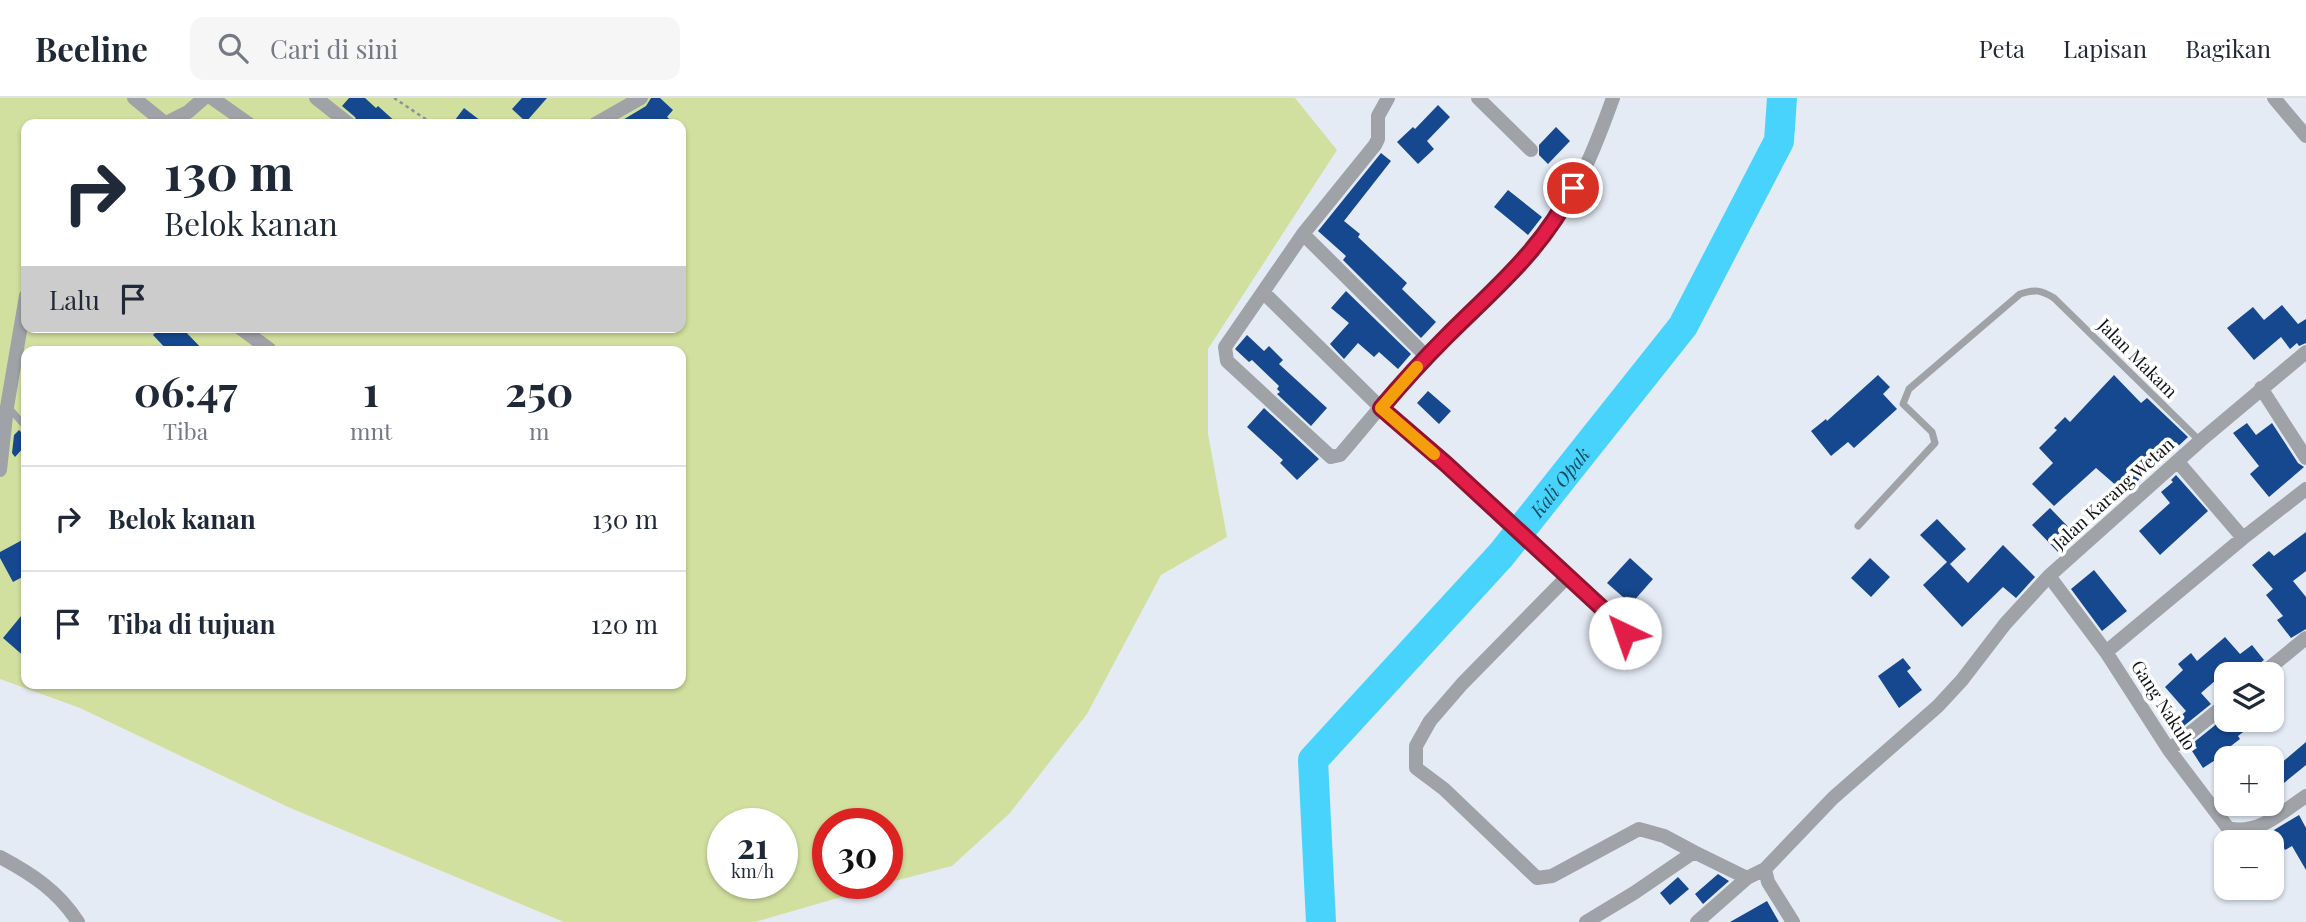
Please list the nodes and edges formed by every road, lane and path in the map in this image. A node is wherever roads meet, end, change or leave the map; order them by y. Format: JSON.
{"nodes":[{"id":1,"x":134,"y":98,"type":"edge"},
{"id":2,"x":204,"y":98,"type":"edge"},
{"id":3,"x":212,"y":98,"type":"edge"},
{"id":4,"x":316,"y":98,"type":"edge"},
{"id":5,"x":394,"y":98,"type":"edge"},
{"id":6,"x":641,"y":98,"type":"edge"},
{"id":7,"x":1388,"y":98,"type":"edge"},
{"id":8,"x":1478,"y":98,"type":"edge"},
{"id":9,"x":1613,"y":98,"type":"edge"},
{"id":10,"x":2274,"y":98,"type":"edge"},
{"id":11,"x":160,"y":119,"type":"edge"},
{"id":12,"x":175,"y":119,"type":"edge"},
{"id":13,"x":242,"y":119,"type":"edge"},
{"id":14,"x":343,"y":119,"type":"edge"},
{"id":15,"x":426,"y":119,"type":"edge"},
{"id":16,"x":604,"y":119,"type":"edge"},
{"id":17,"x":2306,"y":136,"type":"edge"},
{"id":18,"x":1531,"y":150,"type":"dead end"},
{"id":19,"x":1303,"y":234,"type":"junction"},
{"id":20,"x":1264,"y":293,"type":"junction"},
{"id":21,"x":21,"y":325,"type":"edge"},
{"id":22,"x":247,"y":333,"type":"edge"},
{"id":23,"x":265,"y":346,"type":"edge"},
{"id":24,"x":2306,"y":352,"type":"edge"},
{"id":25,"x":1426,"y":356,"type":"junction"},
{"id":26,"x":2261,"y":388,"type":"junction"},
{"id":27,"x":7,"y":407,"type":"junction"},
{"id":28,"x":1381,"y":408,"type":"junction"},
{"id":29,"x":21,"y":422,"type":"edge"},
{"id":30,"x":2200,"y":441,"type":"junction"},
{"id":31,"x":2306,"y":458,"type":"edge"},
{"id":32,"x":2178,"y":462,"type":"junction"},
{"id":33,"x":0,"y":470,"type":"edge"},
{"id":34,"x":2305,"y":492,"type":"edge"},
{"id":35,"x":1858,"y":526,"type":"dead end"},
{"id":36,"x":2243,"y":538,"type":"junction"},
{"id":37,"x":1568,"y":576,"type":"junction"},
{"id":38,"x":2049,"y":576,"type":"junction"},
{"id":39,"x":2306,"y":638,"type":"edge"},
{"id":40,"x":1633,"y":645,"type":"dead end"},
{"id":41,"x":2106,"y":652,"type":"junction"},
{"id":42,"x":2277,"y":662,"type":"edge"},
{"id":43,"x":2214,"y":714,"type":"edge"},
{"id":44,"x":2169,"y":750,"type":"junction"},
{"id":45,"x":2306,"y":796,"type":"edge"},
{"id":46,"x":1694,"y":852,"type":"junction"},
{"id":47,"x":0,"y":857,"type":"edge"},
{"id":48,"x":1765,"y":869,"type":"junction"},
{"id":49,"x":1747,"y":878,"type":"junction"},
{"id":50,"x":78,"y":922,"type":"edge"},
{"id":51,"x":1586,"y":922,"type":"edge"},
{"id":52,"x":1697,"y":922,"type":"edge"},
{"id":53,"x":1793,"y":922,"type":"edge"}],
"edges":[{"from":1,"to":11,"type":"street"},
{"from":2,"to":12,"type":"street"},
{"from":3,"to":13,"type":"street"},
{"from":4,"to":14,"type":"street"},
{"from":5,"to":15,"type":"path"},
{"from":6,"to":16,"type":"street"},
{"from":7,"to":19,"type":"street"},
{"from":8,"to":18,"type":"street"},
{"from":9,"to":25,"type":"street"},
{"from":10,"to":17,"type":"street"},
{"from":19,"to":20,"type":"street"},
{"from":19,"to":25,"type":"street"},
{"from":20,"to":28,"type":"street"},
{"from":20,"to":28,"type":"street"},
{"from":21,"to":27,"type":"street"},
{"from":22,"to":23,"type":"street"},
{"from":24,"to":26,"type":"street","name":"Jalan Karang Wetan"},
{"from":25,"to":28,"type":"street"},
{"from":26,"to":30,"type":"street","name":"Jalan Karang Wetan"},
{"from":26,"to":31,"type":"street"},
{"from":27,"to":29,"type":"lane"},
{"from":27,"to":33,"type":"street"},
{"from":28,"to":37,"type":"street"},
{"from":30,"to":32,"type":"street","name":"Jalan Karang Wetan"},
{"from":30,"to":35,"type":"lane","name":"Jalan Makam"},
{"from":32,"to":36,"type":"street"},
{"from":32,"to":38,"type":"street","name":"Jalan Karang Wetan"},
{"from":34,"to":36,"type":"street"},
{"from":36,"to":41,"type":"street"},
{"from":37,"to":40,"type":"street"},
{"from":37,"to":46,"type":"street"},
{"from":38,"to":41,"type":"street","name":"Gang Nakulo"},
{"from":38,"to":48,"type":"street","name":"Jalan Karang Wetan"},
{"from":39,"to":42,"type":"street"},
{"from":41,"to":44,"type":"street","name":"Gang Nakulo"},
{"from":43,"to":44,"type":"street"},
{"from":44,"to":45,"type":"street","name":"Gang Nakulo"},
{"from":46,"to":49,"type":"street"},
{"from":46,"to":51,"type":"street"},
{"from":47,"to":50,"type":"street"},
{"from":48,"to":49,"type":"street"},
{"from":48,"to":53,"type":"street"},
{"from":49,"to":52,"type":"street"}]}
